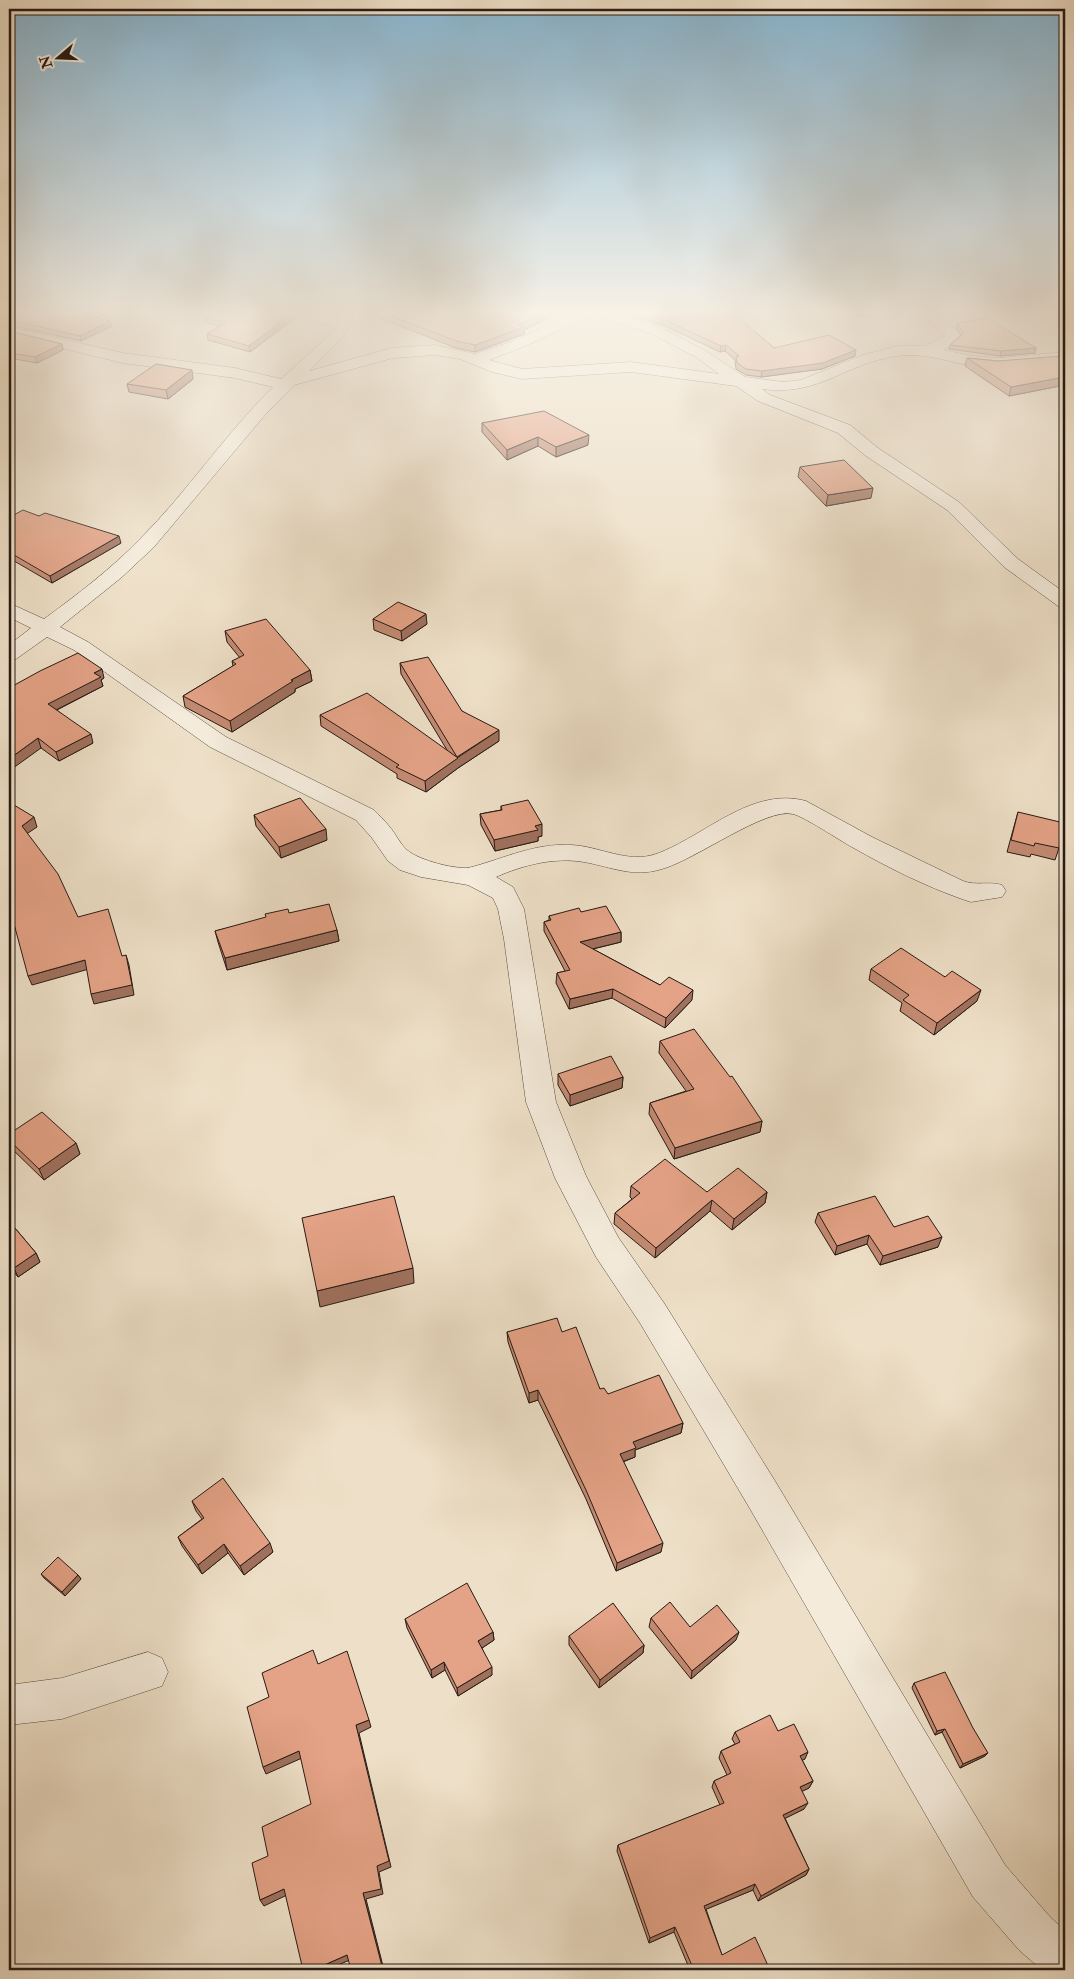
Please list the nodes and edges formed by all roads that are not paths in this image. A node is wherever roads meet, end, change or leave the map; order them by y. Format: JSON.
{"nodes":[{"id":1,"x":267,"y":405,"type":"edge"},
{"id":2,"x":783,"y":405,"type":"edge"},
{"id":3,"x":1065,"y":602,"type":"edge"},
{"id":4,"x":9,"y":609,"type":"edge"},
{"id":5,"x":45,"y":626,"type":"junction"},
{"id":6,"x":9,"y":655,"type":"edge"},
{"id":7,"x":473,"y":877,"type":"junction"},
{"id":8,"x":993,"y":890,"type":"dead end"},
{"id":9,"x":148,"y":1672,"type":"dead end"},
{"id":10,"x":9,"y":1705,"type":"edge"},
{"id":11,"x":1065,"y":1960,"type":"edge"}],
"edges":[{"from":1,"to":5,"type":"street"},
{"from":2,"to":3,"type":"street"},
{"from":4,"to":5,"type":"street"},
{"from":5,"to":6,"type":"street"},
{"from":5,"to":7,"type":"street"},
{"from":7,"to":8,"type":"street"},
{"from":7,"to":11,"type":"street"},
{"from":9,"to":10,"type":"street"}]}
